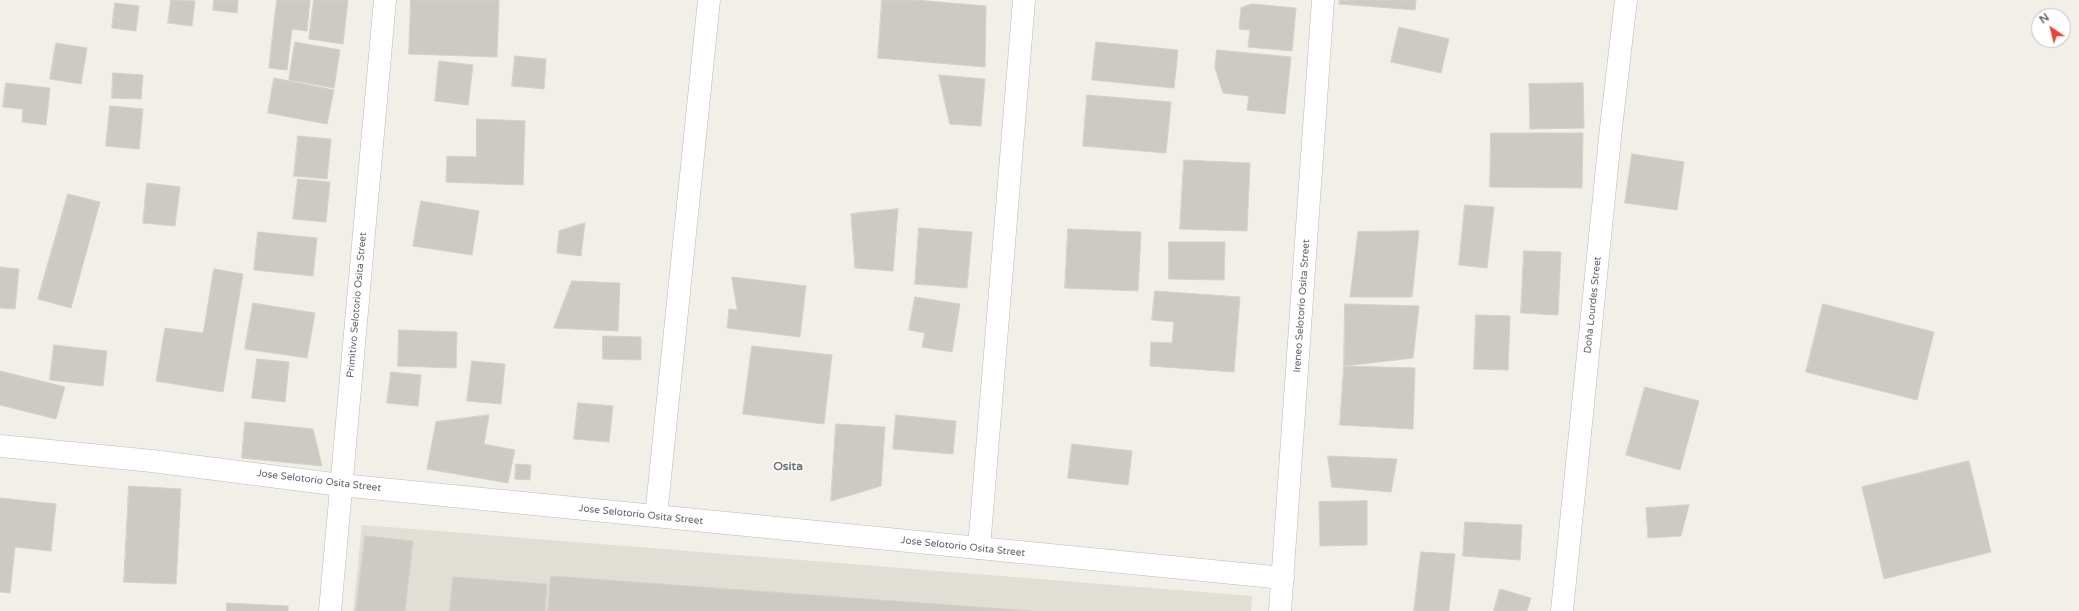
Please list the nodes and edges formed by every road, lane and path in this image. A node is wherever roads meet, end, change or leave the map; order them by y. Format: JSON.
{"nodes":[{"id":1,"x":385,"y":0,"type":"edge"},
{"id":2,"x":709,"y":0,"type":"edge"},
{"id":3,"x":1024,"y":0,"type":"edge"},
{"id":4,"x":1323,"y":0,"type":"edge"},
{"id":5,"x":1626,"y":0,"type":"edge"},
{"id":6,"x":0,"y":446,"type":"edge"},
{"id":7,"x":340,"y":485,"type":"junction"},
{"id":8,"x":656,"y":516,"type":"junction"},
{"id":9,"x":978,"y":548,"type":"junction"},
{"id":10,"x":1283,"y":578,"type":"junction"},
{"id":11,"x":330,"y":611,"type":"edge"},
{"id":12,"x":1280,"y":611,"type":"edge"},
{"id":13,"x":1562,"y":611,"type":"edge"}],
"edges":[{"from":1,"to":7,"type":"street","name":"Primitivo Selotorio Osita Street"},
{"from":2,"to":8,"type":"street"},
{"from":3,"to":9,"type":"street"},
{"from":4,"to":10,"type":"street","name":"Ireneo Selotorio Osita Street"},
{"from":5,"to":13,"type":"street","name":"Doña Lourdes Street"},
{"from":6,"to":7,"type":"street","name":"Jose Selotorio Osita Street"},
{"from":7,"to":8,"type":"street","name":"Jose Selotorio Osita Street"},
{"from":7,"to":11,"type":"street","name":"Primitivo Selotorio Osita Street"},
{"from":8,"to":9,"type":"street","name":"Jose Selotorio Osita Street"},
{"from":9,"to":10,"type":"street","name":"Jose Selotorio Osita Street"},
{"from":10,"to":12,"type":"street","name":"Ireneo Selotorio Osita Street"}]}
